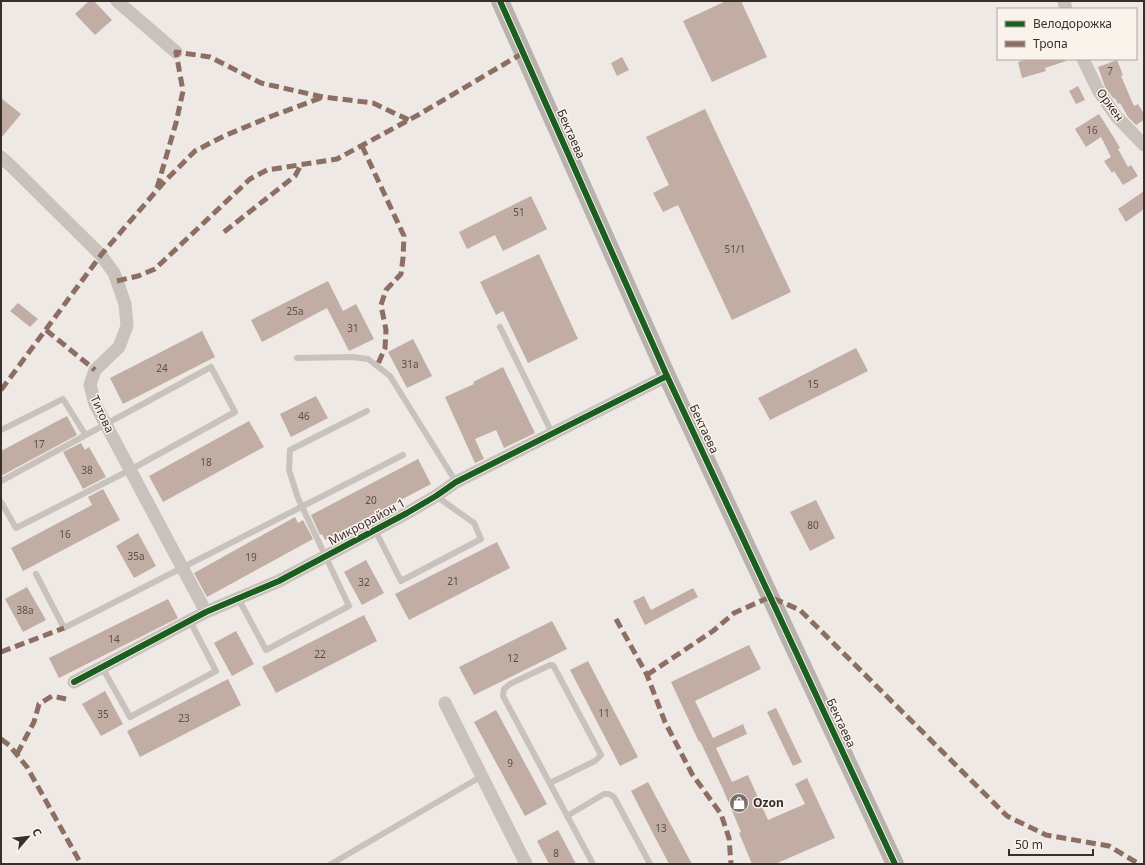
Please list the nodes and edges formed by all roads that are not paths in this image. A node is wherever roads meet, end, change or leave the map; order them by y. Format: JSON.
{"nodes":[{"id":1,"x":117,"y":1,"type":"edge"},
{"id":2,"x":500,"y":1,"type":"edge"},
{"id":3,"x":176,"y":52,"type":"dead end"},
{"id":4,"x":1083,"y":60,"type":"edge"},
{"id":5,"x":1144,"y":145,"type":"edge"},
{"id":6,"x":1,"y":157,"type":"edge"},
{"id":7,"x":500,"y":327,"type":"dead end"},
{"id":8,"x":297,"y":358,"type":"dead end"},
{"id":9,"x":667,"y":376,"type":"junction"},
{"id":10,"x":367,"y":411,"type":"dead end"},
{"id":11,"x":105,"y":423,"type":"junction"},
{"id":12,"x":1,"y":430,"type":"edge"},
{"id":13,"x":552,"y":433,"type":"junction"},
{"id":14,"x":85,"y":434,"type":"junction"},
{"id":15,"x":403,"y":455,"type":"dead end"},
{"id":16,"x":130,"y":470,"type":"junction"},
{"id":17,"x":1,"y":481,"type":"edge"},
{"id":18,"x":456,"y":482,"type":"junction"},
{"id":19,"x":436,"y":496,"type":"junction"},
{"id":20,"x":1,"y":502,"type":"edge"},
{"id":21,"x":302,"y":507,"type":"junction"},
{"id":22,"x":375,"y":530,"type":"junction"},
{"id":23,"x":326,"y":556,"type":"junction"},
{"id":24,"x":182,"y":568,"type":"junction"},
{"id":25,"x":36,"y":574,"type":"dead end"},
{"id":26,"x":238,"y":598,"type":"junction"},
{"id":27,"x":206,"y":612,"type":"junction"},
{"id":28,"x":190,"y":621,"type":"junction"},
{"id":29,"x":102,"y":667,"type":"junction"},
{"id":30,"x":74,"y":682,"type":"dead end"},
{"id":31,"x":445,"y":703,"type":"dead end"},
{"id":32,"x":482,"y":776,"type":"junction"},
{"id":33,"x":550,"y":783,"type":"junction"},
{"id":34,"x":567,"y":816,"type":"junction"},
{"id":35,"x":331,"y":864,"type":"edge"},
{"id":36,"x":526,"y":864,"type":"edge"},
{"id":37,"x":592,"y":864,"type":"edge"},
{"id":38,"x":650,"y":864,"type":"edge"},
{"id":39,"x":895,"y":864,"type":"edge"}],
"edges":[{"from":1,"to":3,"type":"street"},
{"from":2,"to":9,"type":"street","name":"Бектаева"},
{"from":4,"to":5,"type":"street","name":"Оркен"},
{"from":6,"to":11,"type":"street","name":"Титова"},
{"from":7,"to":13,"type":"lane"},
{"from":8,"to":18,"type":"lane"},
{"from":9,"to":13,"type":"street","name":"Микрорайон 1"},
{"from":9,"to":39,"type":"street","name":"Бектаева"},
{"from":10,"to":21,"type":"lane"},
{"from":11,"to":14,"type":"lane"},
{"from":11,"to":16,"type":"street","name":"Титова"},
{"from":11,"to":16,"type":"lane"},
{"from":12,"to":14,"type":"lane"},
{"from":13,"to":18,"type":"street","name":"Микрорайон 1"},
{"from":14,"to":17,"type":"lane"},
{"from":15,"to":21,"type":"lane"},
{"from":16,"to":20,"type":"lane"},
{"from":16,"to":24,"type":"street","name":"Титова"},
{"from":18,"to":19,"type":"street","name":"Микрорайон 1"},
{"from":19,"to":22,"type":"street","name":"Микрорайон 1"},
{"from":19,"to":22,"type":"lane"},
{"from":21,"to":23,"type":"lane"},
{"from":21,"to":24,"type":"lane"},
{"from":22,"to":23,"type":"street","name":"Микрорайон 1"},
{"from":23,"to":26,"type":"street","name":"Микрорайон 1"},
{"from":23,"to":26,"type":"lane"},
{"from":24,"to":25,"type":"lane"},
{"from":24,"to":27,"type":"street","name":"Титова"},
{"from":26,"to":27,"type":"street","name":"Микрорайон 1"},
{"from":27,"to":28,"type":"street","name":"Микрорайон 1"},
{"from":28,"to":29,"type":"street","name":"Микрорайон 1"},
{"from":28,"to":29,"type":"lane"},
{"from":29,"to":30,"type":"street","name":"Микрорайон 1"},
{"from":31,"to":32,"type":"street"},
{"from":32,"to":35,"type":"lane"},
{"from":32,"to":36,"type":"street"},
{"from":33,"to":33,"type":"lane"},
{"from":33,"to":34,"type":"lane"},
{"from":34,"to":37,"type":"lane"},
{"from":34,"to":38,"type":"lane"}]}
